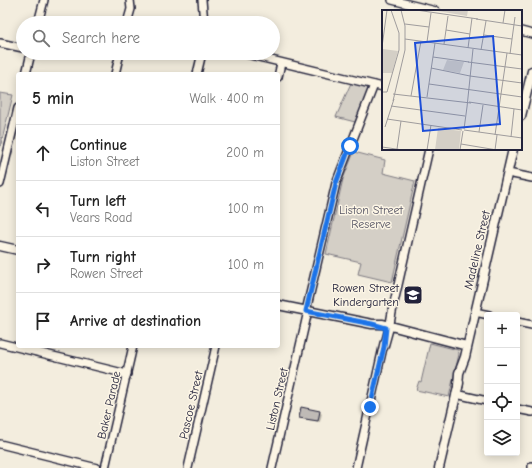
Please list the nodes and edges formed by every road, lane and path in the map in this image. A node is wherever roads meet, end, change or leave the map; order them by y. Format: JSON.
{"nodes":[{"id":1,"x":44,"y":0,"type":"edge"},
{"id":2,"x":130,"y":0,"type":"edge"},
{"id":3,"x":202,"y":0,"type":"edge"},
{"id":4,"x":392,"y":0,"type":"edge"},
{"id":5,"x":432,"y":10,"type":"edge"},
{"id":6,"x":40,"y":16,"type":"edge"},
{"id":7,"x":129,"y":16,"type":"edge"},
{"id":8,"x":203,"y":16,"type":"edge"},
{"id":9,"x":522,"y":32,"type":"edge"},
{"id":10,"x":532,"y":34,"type":"edge"},
{"id":11,"x":0,"y":43,"type":"edge"},
{"id":12,"x":16,"y":46,"type":"edge"},
{"id":13,"x":29,"y":60,"type":"edge"},
{"id":14,"x":118,"y":60,"type":"edge"},
{"id":15,"x":200,"y":60,"type":"edge"},
{"id":16,"x":270,"y":60,"type":"edge"},
{"id":17,"x":282,"y":63,"type":"junction"},
{"id":18,"x":532,"y":71,"type":"edge"},
{"id":19,"x":26,"y":72,"type":"edge"},
{"id":20,"x":115,"y":72,"type":"edge"},
{"id":21,"x":197,"y":72,"type":"edge"},
{"id":22,"x":279,"y":72,"type":"edge"},
{"id":23,"x":374,"y":85,"type":"junction"},
{"id":24,"x":382,"y":87,"type":"edge"},
{"id":25,"x":522,"y":112,"type":"edge"},
{"id":26,"x":16,"y":116,"type":"edge"},
{"id":27,"x":429,"y":150,"type":"edge"},
{"id":28,"x":513,"y":150,"type":"edge"},
{"id":29,"x":508,"y":173,"type":"junction"},
{"id":30,"x":532,"y":178,"type":"edge"},
{"id":31,"x":0,"y":184,"type":"edge"},
{"id":32,"x":2,"y":246,"type":"edge"},
{"id":33,"x":16,"y":250,"type":"edge"},
{"id":34,"x":280,"y":305,"type":"edge"},
{"id":35,"x":307,"y":311,"type":"junction"},
{"id":36,"x":475,"y":312,"type":"junction"},
{"id":37,"x":484,"y":314,"type":"edge"},
{"id":38,"x":520,"y":323,"type":"edge"},
{"id":39,"x":532,"y":325,"type":"edge"},
{"id":40,"x":388,"y":327,"type":"junction"},
{"id":41,"x":0,"y":343,"type":"edge"},
{"id":42,"x":467,"y":346,"type":"junction"},
{"id":43,"x":16,"y":347,"type":"edge"},
{"id":44,"x":20,"y":348,"type":"edge"},
{"id":45,"x":133,"y":348,"type":"edge"},
{"id":46,"x":216,"y":348,"type":"edge"},
{"id":47,"x":127,"y":374,"type":"junction"},
{"id":48,"x":457,"y":391,"type":"junction"},
{"id":49,"x":484,"y":401,"type":"edge"},
{"id":50,"x":520,"y":410,"type":"edge"},
{"id":51,"x":532,"y":412,"type":"edge"},
{"id":52,"x":0,"y":444,"type":"edge"},
{"id":53,"x":96,"y":468,"type":"edge"},
{"id":54,"x":105,"y":468,"type":"edge"},
{"id":55,"x":188,"y":468,"type":"edge"},
{"id":56,"x":272,"y":468,"type":"edge"},
{"id":57,"x":356,"y":468,"type":"edge"},
{"id":58,"x":439,"y":468,"type":"edge"}],
"edges":[{"from":1,"to":6,"type":"street"},
{"from":2,"to":7,"type":"street"},
{"from":3,"to":8,"type":"street"},
{"from":4,"to":5,"type":"street"},
{"from":9,"to":10,"type":"street"},
{"from":11,"to":12,"type":"street"},
{"from":13,"to":19,"type":"street"},
{"from":14,"to":20,"type":"street"},
{"from":15,"to":21,"type":"street"},
{"from":16,"to":17,"type":"street"},
{"from":17,"to":22,"type":"street"},
{"from":17,"to":23,"type":"street"},
{"from":18,"to":25,"type":"street"},
{"from":23,"to":24,"type":"street"},
{"from":23,"to":35,"type":"street","name":"Liston Street"},
{"from":26,"to":31,"type":"street"},
{"from":27,"to":40,"type":"street"},
{"from":28,"to":29,"type":"street","name":"Madeline Street"},
{"from":29,"to":30,"type":"street"},
{"from":29,"to":36,"type":"street","name":"Madeline Street"},
{"from":32,"to":33,"type":"street"},
{"from":34,"to":35,"type":"street"},
{"from":35,"to":40,"type":"street"},
{"from":35,"to":56,"type":"street","name":"Liston Street"},
{"from":36,"to":37,"type":"street"},
{"from":36,"to":42,"type":"street","name":"Madeline Street"},
{"from":38,"to":39,"type":"street"},
{"from":40,"to":42,"type":"street"},
{"from":40,"to":57,"type":"street"},
{"from":41,"to":43,"type":"street"},
{"from":42,"to":48,"type":"street","name":"Madeline Street"},
{"from":44,"to":47,"type":"street"},
{"from":45,"to":47,"type":"street","name":"Baker Parade"},
{"from":46,"to":55,"type":"street","name":"Pascoe Street"},
{"from":47,"to":54,"type":"street","name":"Baker Parade"},
{"from":48,"to":49,"type":"street"},
{"from":48,"to":58,"type":"street","name":"Madeline Street"},
{"from":50,"to":51,"type":"street"},
{"from":52,"to":53,"type":"street"}]}
